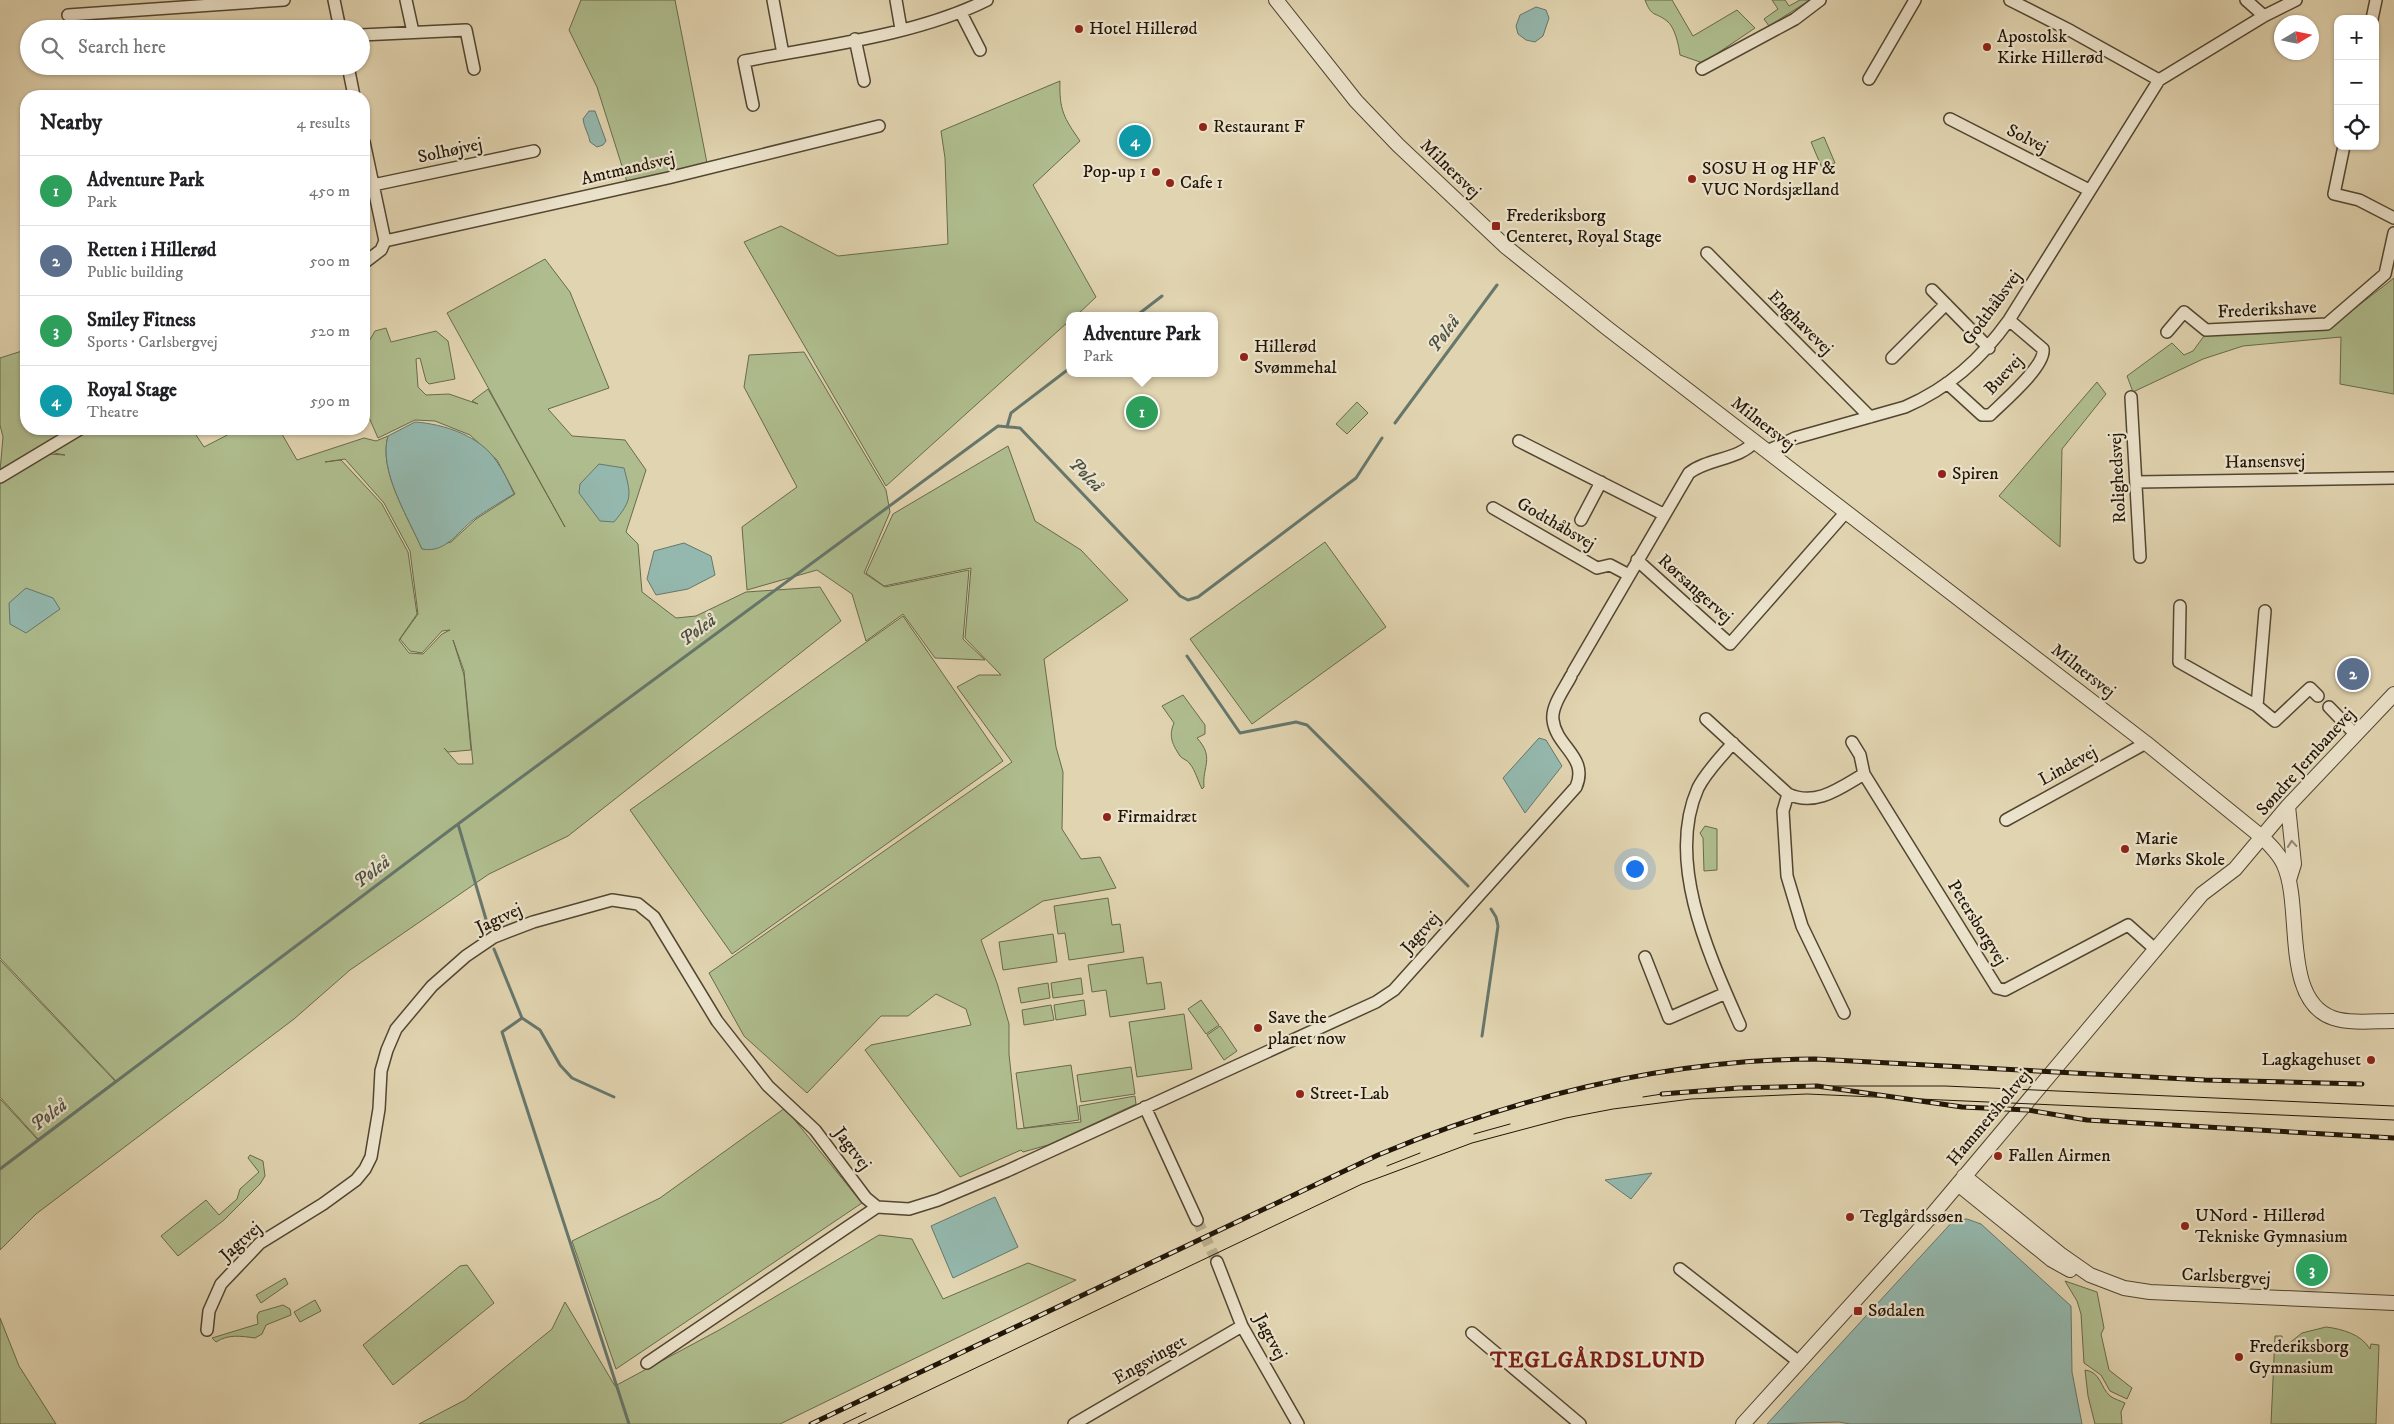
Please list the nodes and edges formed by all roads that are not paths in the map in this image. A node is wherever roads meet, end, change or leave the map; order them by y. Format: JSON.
{"nodes":[{"id":1,"x":284,"y":0,"type":"edge"},
{"id":2,"x":334,"y":0,"type":"edge"},
{"id":3,"x":406,"y":0,"type":"edge"},
{"id":4,"x":773,"y":0,"type":"edge"},
{"id":5,"x":896,"y":0,"type":"edge"},
{"id":6,"x":987,"y":0,"type":"edge"},
{"id":7,"x":1276,"y":0,"type":"edge"},
{"id":8,"x":1820,"y":0,"type":"edge"},
{"id":9,"x":1915,"y":0,"type":"edge"},
{"id":10,"x":2010,"y":0,"type":"edge"},
{"id":11,"x":2246,"y":0,"type":"edge"},
{"id":12,"x":2296,"y":0,"type":"edge"},
{"id":13,"x":2376,"y":0,"type":"edge"},
{"id":14,"x":961,"y":13,"type":"junction"},
{"id":15,"x":68,"y":15,"type":"dead end"},
{"id":16,"x":2373,"y":15,"type":"edge"},
{"id":17,"x":2264,"y":16,"type":"junction"},
{"id":18,"x":338,"y":20,"type":"edge"},
{"id":19,"x":901,"y":29,"type":"junction"},
{"id":20,"x":413,"y":32,"type":"junction"},
{"id":21,"x":370,"y":34,"type":"edge"},
{"id":22,"x":855,"y":39,"type":"junction"},
{"id":23,"x":980,"y":50,"type":"dead end"},
{"id":24,"x":783,"y":54,"type":"junction"},
{"id":25,"x":474,"y":69,"type":"dead end"},
{"id":26,"x":1702,"y":69,"type":"dead end"},
{"id":27,"x":350,"y":75,"type":"edge"},
{"id":28,"x":1869,"y":78,"type":"dead end"},
{"id":29,"x":2159,"y":80,"type":"junction"},
{"id":30,"x":864,"y":81,"type":"dead end"},
{"id":31,"x":353,"y":90,"type":"edge"},
{"id":32,"x":753,"y":105,"type":"dead end"},
{"id":33,"x":1950,"y":119,"type":"dead end"},
{"id":34,"x":878,"y":126,"type":"dead end"},
{"id":35,"x":2343,"y":150,"type":"edge"},
{"id":36,"x":534,"y":151,"type":"dead end"},
{"id":37,"x":370,"y":171,"type":"edge"},
{"id":38,"x":373,"y":185,"type":"junction"},
{"id":39,"x":2089,"y":190,"type":"junction"},
{"id":40,"x":2394,"y":218,"type":"edge"},
{"id":41,"x":2394,"y":233,"type":"edge"},
{"id":42,"x":385,"y":241,"type":"junction"},
{"id":43,"x":1707,"y":253,"type":"dead end"},
{"id":44,"x":370,"y":258,"type":"edge"},
{"id":45,"x":1932,"y":290,"type":"dead end"},
{"id":46,"x":1946,"y":304,"type":"junction"},
{"id":47,"x":2009,"y":320,"type":"junction"},
{"id":48,"x":2167,"y":332,"type":"dead end"},
{"id":49,"x":1989,"y":348,"type":"junction"},
{"id":50,"x":1892,"y":358,"type":"dead end"},
{"id":51,"x":1947,"y":383,"type":"junction"},
{"id":52,"x":2131,"y":396,"type":"dead end"},
{"id":53,"x":1870,"y":417,"type":"junction"},
{"id":54,"x":70,"y":435,"type":"edge"},
{"id":55,"x":1519,"y":441,"type":"dead end"},
{"id":56,"x":1755,"y":441,"type":"junction"},
{"id":57,"x":1768,"y":451,"type":"junction"},
{"id":58,"x":0,"y":477,"type":"edge"},
{"id":59,"x":2394,"y":478,"type":"edge"},
{"id":60,"x":1601,"y":482,"type":"junction"},
{"id":61,"x":2136,"y":482,"type":"junction"},
{"id":62,"x":1494,"y":508,"type":"dead end"},
{"id":63,"x":1846,"y":512,"type":"junction"},
{"id":64,"x":1663,"y":514,"type":"junction"},
{"id":65,"x":1581,"y":520,"type":"dead end"},
{"id":66,"x":2140,"y":556,"type":"dead end"},
{"id":67,"x":1637,"y":560,"type":"junction"},
{"id":68,"x":1629,"y":575,"type":"junction"},
{"id":69,"x":2180,"y":606,"type":"dead end"},
{"id":70,"x":2266,"y":611,"type":"dead end"},
{"id":71,"x":2394,"y":694,"type":"edge"},
{"id":72,"x":2318,"y":696,"type":"dead end"},
{"id":73,"x":2257,"y":706,"type":"junction"},
{"id":74,"x":2329,"y":707,"type":"dead end"},
{"id":75,"x":1706,"y":719,"type":"dead end"},
{"id":76,"x":2354,"y":734,"type":"junction"},
{"id":77,"x":1852,"y":742,"type":"dead end"},
{"id":78,"x":1733,"y":743,"type":"junction"},
{"id":79,"x":2146,"y":743,"type":"junction"},
{"id":80,"x":1864,"y":774,"type":"junction"},
{"id":81,"x":1788,"y":794,"type":"junction"},
{"id":82,"x":2288,"y":806,"type":"junction"},
{"id":83,"x":2006,"y":820,"type":"dead end"},
{"id":84,"x":2263,"y":838,"type":"junction"},
{"id":85,"x":2289,"y":881,"type":"junction"},
{"id":86,"x":2156,"y":950,"type":"junction"},
{"id":87,"x":1645,"y":957,"type":"dead end"},
{"id":88,"x":1726,"y":993,"type":"junction"},
{"id":89,"x":1844,"y":1013,"type":"dead end"},
{"id":90,"x":2394,"y":1021,"type":"edge"},
{"id":91,"x":1740,"y":1025,"type":"dead end"},
{"id":92,"x":1145,"y":1107,"type":"junction"},
{"id":93,"x":1961,"y":1180,"type":"junction"},
{"id":94,"x":877,"y":1207,"type":"junction"},
{"id":95,"x":1197,"y":1220,"type":"tunnel mouth"},
{"id":96,"x":1217,"y":1262,"type":"tunnel mouth"},
{"id":97,"x":1680,"y":1269,"type":"dead end"},
{"id":98,"x":2394,"y":1303,"type":"edge"},
{"id":99,"x":1242,"y":1326,"type":"junction"},
{"id":100,"x":207,"y":1330,"type":"dead end"},
{"id":101,"x":1472,"y":1333,"type":"dead end"},
{"id":102,"x":1799,"y":1362,"type":"junction"},
{"id":103,"x":647,"y":1363,"type":"dead end"},
{"id":104,"x":1074,"y":1424,"type":"edge"},
{"id":105,"x":1298,"y":1424,"type":"edge"},
{"id":106,"x":1580,"y":1424,"type":"edge"},
{"id":107,"x":1743,"y":1424,"type":"edge"}],
"edges":[{"from":1,"to":15,"type":"street"},
{"from":2,"to":18,"type":"street"},
{"from":3,"to":20,"type":"street"},
{"from":4,"to":24,"type":"street"},
{"from":5,"to":19,"type":"street"},
{"from":6,"to":14,"type":"street"},
{"from":7,"to":56,"type":"street","name":"Milnersvej"},
{"from":8,"to":26,"type":"street"},
{"from":9,"to":28,"type":"street"},
{"from":10,"to":29,"type":"street"},
{"from":11,"to":17,"type":"street"},
{"from":12,"to":17,"type":"street"},
{"from":13,"to":16,"type":"street"},
{"from":14,"to":19,"type":"street"},
{"from":14,"to":23,"type":"street"},
{"from":17,"to":29,"type":"street"},
{"from":19,"to":22,"type":"street"},
{"from":20,"to":21,"type":"street"},
{"from":20,"to":25,"type":"street"},
{"from":22,"to":24,"type":"street"},
{"from":22,"to":30,"type":"street"},
{"from":24,"to":32,"type":"street"},
{"from":27,"to":31,"type":"street"},
{"from":29,"to":39,"type":"street","name":"Godthåbsvej"},
{"from":33,"to":39,"type":"street","name":"Solvej"},
{"from":34,"to":42,"type":"street","name":"Amtmandsvej"},
{"from":35,"to":40,"type":"street"},
{"from":36,"to":38,"type":"street","name":"Solhøjvej"},
{"from":37,"to":38,"type":"street"},
{"from":38,"to":42,"type":"street"},
{"from":39,"to":47,"type":"street","name":"Godthåbsvej"},
{"from":41,"to":48,"type":"street","name":"Frederikshave"},
{"from":42,"to":44,"type":"street"},
{"from":43,"to":53,"type":"street","name":"Enghavevej"},
{"from":45,"to":46,"type":"street"},
{"from":46,"to":49,"type":"street"},
{"from":46,"to":50,"type":"street"},
{"from":47,"to":49,"type":"street","name":"Godthåbsvej"},
{"from":47,"to":51,"type":"street","name":"Buevej"},
{"from":49,"to":51,"type":"street","name":"Godthåbsvej"},
{"from":51,"to":53,"type":"street","name":"Godthåbsvej"},
{"from":52,"to":61,"type":"street","name":"Rolighedsvej"},
{"from":53,"to":57,"type":"street","name":"Godthåbsvej"},
{"from":54,"to":58,"type":"street"},
{"from":55,"to":60,"type":"street"},
{"from":56,"to":57,"type":"street","name":"Milnersvej"},
{"from":56,"to":64,"type":"street"},
{"from":57,"to":63,"type":"street","name":"Milnersvej"},
{"from":59,"to":61,"type":"street","name":"Hansensvej"},
{"from":60,"to":64,"type":"street"},
{"from":60,"to":65,"type":"street"},
{"from":61,"to":66,"type":"street","name":"Rolighedsvej"},
{"from":62,"to":68,"type":"street","name":"Godthåbsvej"},
{"from":63,"to":67,"type":"street","name":"Rørsangervej"},
{"from":63,"to":79,"type":"street","name":"Milnersvej"},
{"from":64,"to":67,"type":"street"},
{"from":67,"to":68,"type":"street"},
{"from":68,"to":92,"type":"street","name":"Jagtvej"},
{"from":69,"to":73,"type":"street"},
{"from":70,"to":73,"type":"street"},
{"from":71,"to":76,"type":"street","name":"Søndre Jernbanevej"},
{"from":72,"to":73,"type":"street"},
{"from":74,"to":76,"type":"street"},
{"from":75,"to":78,"type":"street"},
{"from":76,"to":82,"type":"street","name":"Søndre Jernbanevej"},
{"from":77,"to":80,"type":"street","name":"Petersborgvej"},
{"from":78,"to":81,"type":"street"},
{"from":78,"to":88,"type":"street"},
{"from":79,"to":83,"type":"street","name":"Lindevej"},
{"from":79,"to":84,"type":"street","name":"Milnersvej"},
{"from":80,"to":81,"type":"street"},
{"from":80,"to":86,"type":"street","name":"Petersborgvej"},
{"from":81,"to":89,"type":"street"},
{"from":82,"to":84,"type":"street","name":"Søndre Jernbanevej"},
{"from":85,"to":82,"type":"street","one_way":true},
{"from":84,"to":85,"type":"street","name":"Søndre Jernbanevej"},
{"from":84,"to":86,"type":"street","name":"Hammersholtvej"},
{"from":85,"to":90,"type":"street","name":"Søndre Jernbanevej"},
{"from":86,"to":93,"type":"street","name":"Hammersholtvej"},
{"from":87,"to":88,"type":"street"},
{"from":88,"to":91,"type":"street"},
{"from":92,"to":94,"type":"street","name":"Jagtvej"},
{"from":92,"to":95,"type":"street"},
{"from":93,"to":98,"type":"street","name":"Carlsbergvej"},
{"from":93,"to":102,"type":"street","name":"Hammersholtvej"},
{"from":94,"to":100,"type":"street","name":"Jagtvej"},
{"from":94,"to":103,"type":"street"},
{"from":96,"to":99,"type":"street","name":"Jagtvej"},
{"from":97,"to":102,"type":"street"},
{"from":99,"to":104,"type":"street","name":"Engsvinget"},
{"from":99,"to":105,"type":"street","name":"Jagtvej"},
{"from":101,"to":106,"type":"street"},
{"from":102,"to":107,"type":"street","name":"Hammersholtvej"}]}
